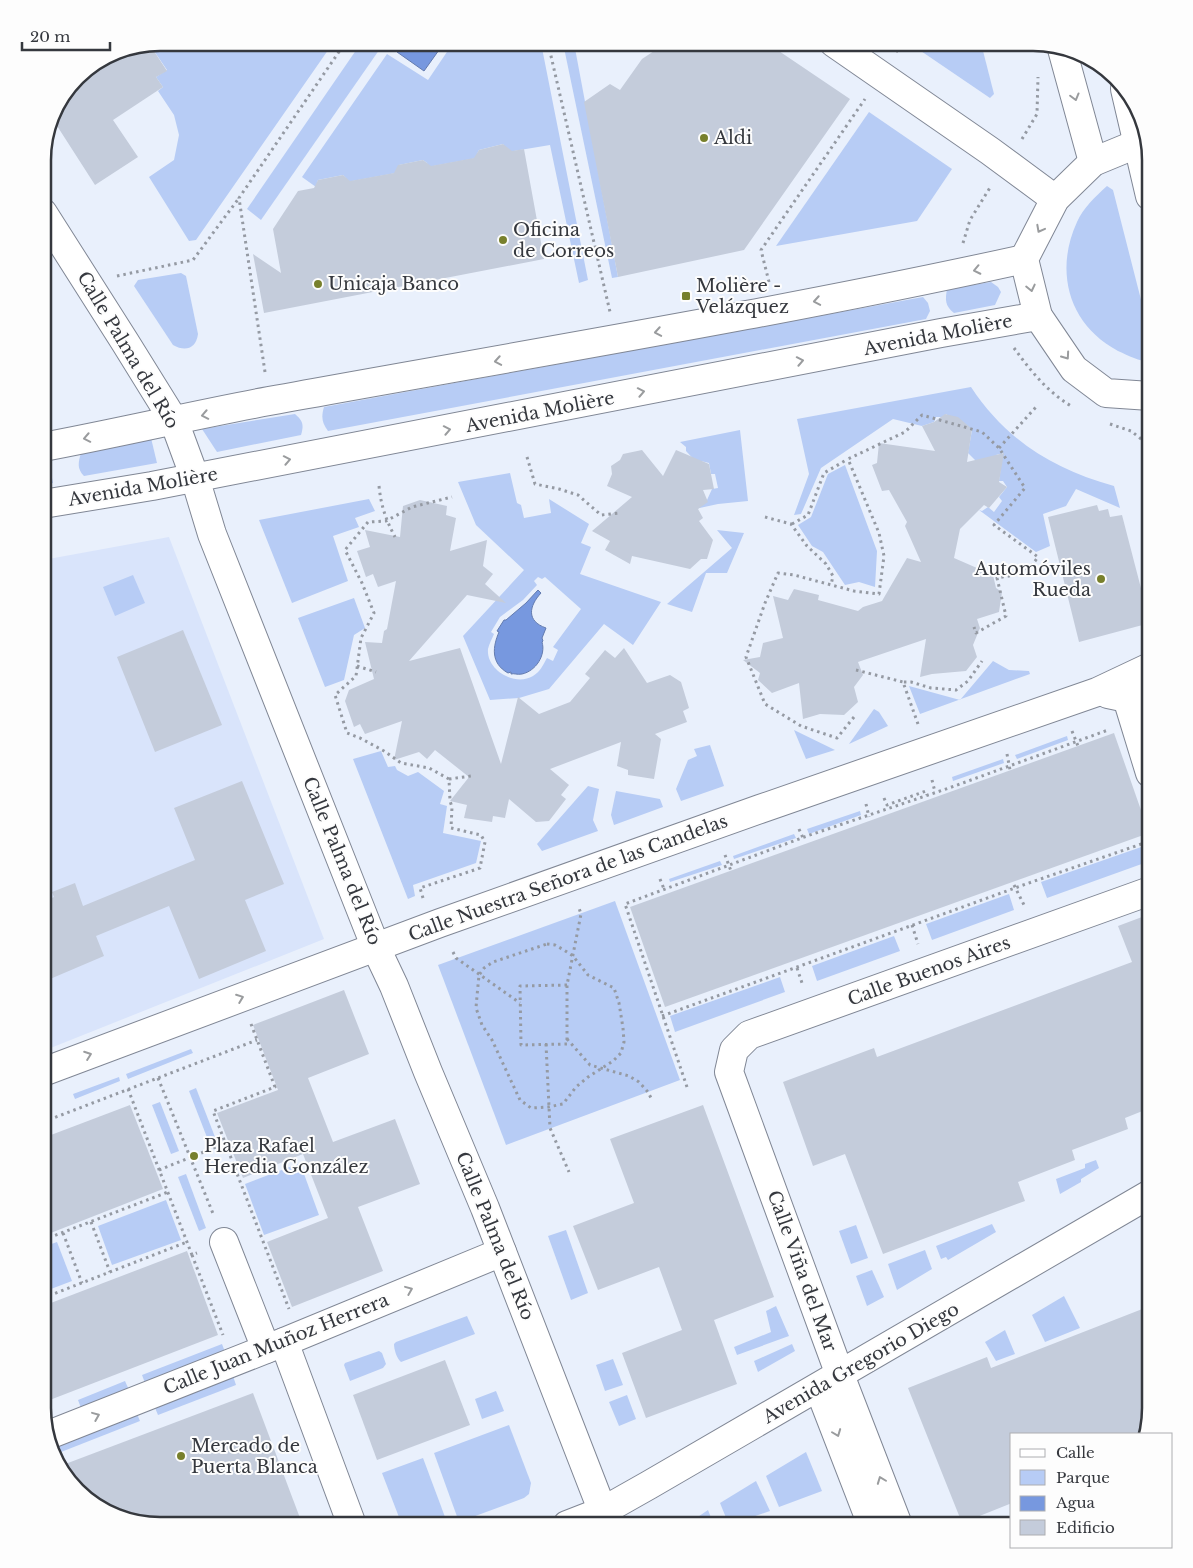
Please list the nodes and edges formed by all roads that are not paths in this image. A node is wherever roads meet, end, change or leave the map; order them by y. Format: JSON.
{"nodes":[{"id":1,"x":846,"y":51,"type":"edge"},
{"id":2,"x":1064,"y":56,"type":"edge"},
{"id":3,"x":1140,"y":143,"type":"edge"},
{"id":4,"x":1093,"y":162,"type":"junction"},
{"id":5,"x":1055,"y":199,"type":"junction"},
{"id":6,"x":51,"y":226,"type":"edge"},
{"id":7,"x":1024,"y":259,"type":"junction"},
{"id":8,"x":1038,"y":316,"type":"junction"},
{"id":9,"x":1142,"y":396,"type":"edge"},
{"id":10,"x":174,"y":421,"type":"junction"},
{"id":11,"x":51,"y":445,"type":"edge"},
{"id":12,"x":194,"y":478,"type":"junction"},
{"id":13,"x":51,"y":503,"type":"edge"},
{"id":14,"x":1142,"y":671,"type":"edge"},
{"id":15,"x":1097,"y":692,"type":"junction"},
{"id":16,"x":1138,"y":695,"type":"edge"},
{"id":17,"x":1142,"y":750,"type":"edge"},
{"id":18,"x":1142,"y":894,"type":"edge"},
{"id":19,"x":376,"y":948,"type":"junction"},
{"id":20,"x":51,"y":1069,"type":"edge"},
{"id":21,"x":729,"y":1072,"type":"joint"},
{"id":22,"x":1142,"y":1199,"type":"edge"},
{"id":23,"x":224,"y":1242,"type":"road end"},
{"id":24,"x":502,"y":1252,"type":"junction"},
{"id":25,"x":283,"y":1342,"type":"junction"},
{"id":26,"x":829,"y":1381,"type":"junction"},
{"id":27,"x":54,"y":1433,"type":"edge"},
{"id":28,"x":349,"y":1517,"type":"edge"},
{"id":29,"x":606,"y":1517,"type":"edge"},
{"id":30,"x":608,"y":1517,"type":"edge"},
{"id":31,"x":869,"y":1517,"type":"edge"},
{"id":32,"x":894,"y":1517,"type":"edge"}],
"edges":[{"from":1,"to":5,"type":"street"},
{"from":2,"to":4,"type":"street","one_way":true},
{"from":3,"to":4,"type":"street"},
{"from":4,"to":5,"type":"street"},
{"from":5,"to":7,"type":"street","one_way":true},
{"from":6,"to":10,"type":"street","name":"Calle Palma del Río"},
{"from":7,"to":8,"type":"street","one_way":true},
{"from":7,"to":10,"type":"street","one_way":true},
{"from":8,"to":9,"type":"street","one_way":true},
{"from":12,"to":8,"type":"street","name":"Avenida Molière","one_way":true},
{"from":10,"to":11,"type":"street","one_way":true},
{"from":10,"to":12,"type":"street","name":"Calle Palma del Río"},
{"from":12,"to":13,"type":"street","name":"Avenida Molière"},
{"from":12,"to":19,"type":"street","name":"Calle Palma del Río"},
{"from":14,"to":15,"type":"street","name":"Calle Nuestra Señora de las Candelas"},
{"from":15,"to":16,"type":"street"},
{"from":15,"to":19,"type":"street","name":"Calle Nuestra Señora de las Candelas"},
{"from":16,"to":17,"type":"street"},
{"from":18,"to":21,"type":"street","name":"Calle Buenos Aires"},
{"from":20,"to":19,"type":"street","name":"Calle Nuestra Señora de las Candelas","one_way":true},
{"from":19,"to":24,"type":"street","name":"Calle Palma del Río"},
{"from":21,"to":26,"type":"street","name":"Calle Viña del Mar"},
{"from":22,"to":26,"type":"street","name":"Avenida Gregorio Diego"},
{"from":23,"to":25,"type":"street"},
{"from":25,"to":24,"type":"street","name":"Calle Juan Muñoz Herrera","one_way":true},
{"from":24,"to":29,"type":"street","name":"Calle Palma del Río"},
{"from":27,"to":25,"type":"street","name":"Calle Juan Muñoz Herrera","one_way":true},
{"from":25,"to":28,"type":"street"},
{"from":26,"to":30,"type":"street","name":"Avenida Gregorio Diego"},
{"from":26,"to":31,"type":"street","name":"Calle Viña del Mar","one_way":true},
{"from":32,"to":26,"type":"street","name":"Calle Viña del Mar","one_way":true}]}
